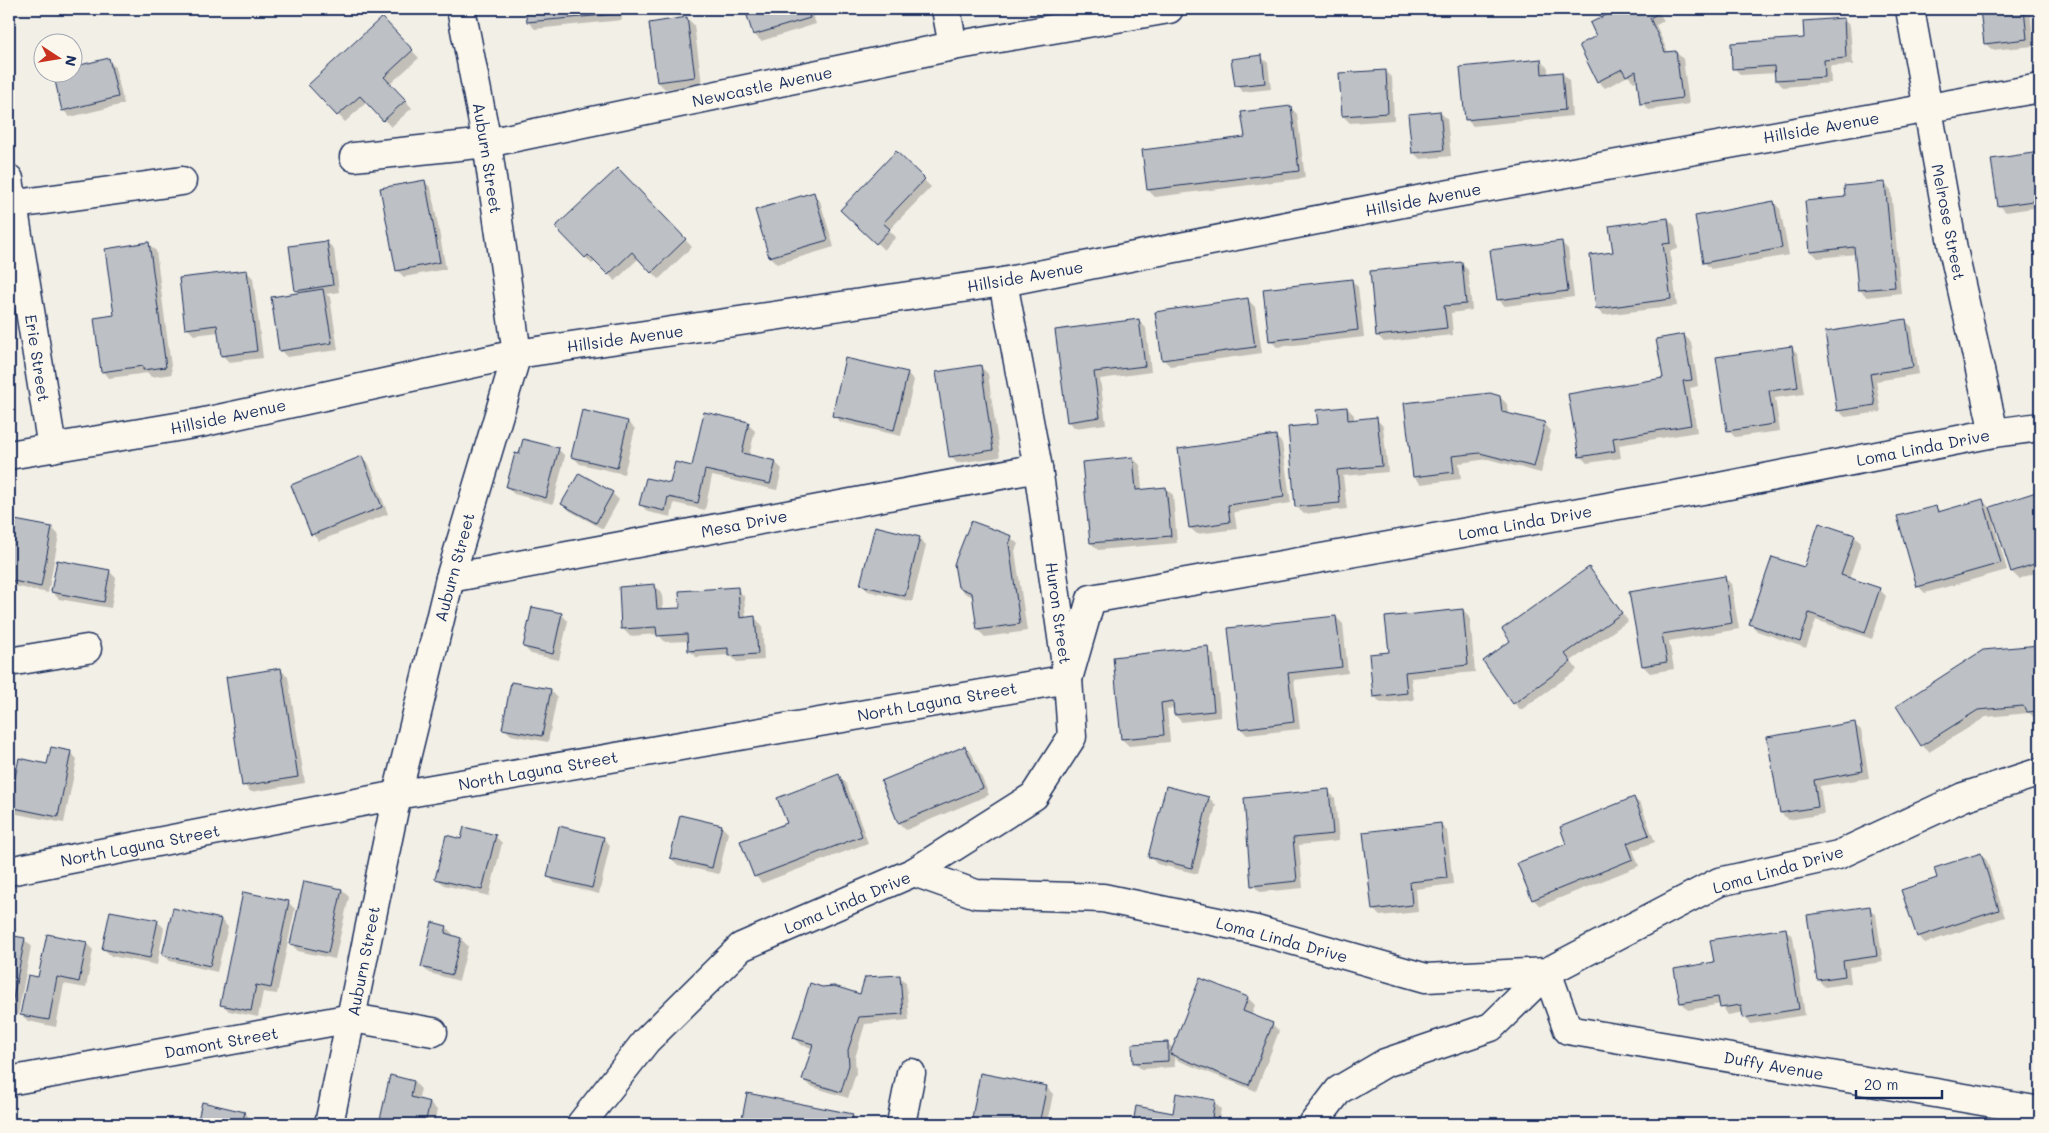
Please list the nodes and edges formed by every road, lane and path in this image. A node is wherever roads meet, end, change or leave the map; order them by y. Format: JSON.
{"nodes":[{"id":1,"x":461,"y":9,"type":"edge"},
{"id":2,"x":946,"y":9,"type":"edge"},
{"id":3,"x":1169,"y":9,"type":"edge"},
{"id":4,"x":1910,"y":9,"type":"edge"},
{"id":5,"x":953,"y":46,"type":"junction"},
{"id":6,"x":2040,"y":88,"type":"edge"},
{"id":7,"x":1928,"y":108,"type":"junction"},
{"id":8,"x":487,"y":144,"type":"junction"},
{"id":9,"x":354,"y":157,"type":"dead end"},
{"id":10,"x":182,"y":181,"type":"dead end"},
{"id":11,"x":10,"y":196,"type":"edge"},
{"id":12,"x":1003,"y":282,"type":"junction"},
{"id":13,"x":517,"y":354,"type":"junction"},
{"id":14,"x":2040,"y":427,"type":"edge"},
{"id":15,"x":1994,"y":433,"type":"junction"},
{"id":16,"x":52,"y":448,"type":"junction"},
{"id":17,"x":9,"y":454,"type":"edge"},
{"id":18,"x":1038,"y":468,"type":"junction"},
{"id":19,"x":450,"y":578,"type":"junction"},
{"id":20,"x":86,"y":649,"type":"dead end"},
{"id":21,"x":9,"y":662,"type":"edge"},
{"id":22,"x":1068,"y":678,"type":"junction"},
{"id":23,"x":2040,"y":772,"type":"edge"},
{"id":24,"x":397,"y":795,"type":"junction"},
{"id":25,"x":9,"y":871,"type":"edge"},
{"id":26,"x":914,"y":872,"type":"junction"},
{"id":27,"x":1547,"y":972,"type":"junction"},
{"id":28,"x":352,"y":1018,"type":"junction"},
{"id":29,"x":433,"y":1032,"type":"dead end"},
{"id":30,"x":911,"y":1073,"type":"dead end"},
{"id":31,"x":9,"y":1081,"type":"edge"},
{"id":32,"x":2040,"y":1111,"type":"edge"},
{"id":33,"x":329,"y":1124,"type":"edge"},
{"id":34,"x":581,"y":1124,"type":"edge"},
{"id":35,"x":901,"y":1124,"type":"edge"},
{"id":36,"x":1313,"y":1124,"type":"edge"}],
"edges":[{"from":1,"to":8,"type":"street","name":"Auburn Street"},
{"from":2,"to":5,"type":"street"},
{"from":3,"to":5,"type":"street","name":"Newcastle Avenue"},
{"from":4,"to":7,"type":"street","name":"Melrose Street"},
{"from":5,"to":8,"type":"street","name":"Newcastle Avenue"},
{"from":6,"to":7,"type":"street","name":"Hillside Avenue"},
{"from":7,"to":12,"type":"street","name":"Hillside Avenue"},
{"from":7,"to":15,"type":"street","name":"Melrose Street"},
{"from":8,"to":9,"type":"street","name":"Newcastle Avenue"},
{"from":8,"to":13,"type":"street","name":"Auburn Street"},
{"from":10,"to":11,"type":"street"},
{"from":11,"to":16,"type":"street","name":"Erie Street"},
{"from":12,"to":13,"type":"street","name":"Hillside Avenue"},
{"from":12,"to":18,"type":"street","name":"Huron Street"},
{"from":13,"to":16,"type":"street","name":"Hillside Avenue"},
{"from":13,"to":19,"type":"street","name":"Auburn Street"},
{"from":14,"to":15,"type":"street","name":"Loma Linda Drive"},
{"from":15,"to":22,"type":"street","name":"Loma Linda Drive"},
{"from":16,"to":17,"type":"street","name":"Hillside Avenue"},
{"from":18,"to":19,"type":"street","name":"Mesa Drive"},
{"from":18,"to":22,"type":"street","name":"Huron Street"},
{"from":19,"to":24,"type":"street","name":"Auburn Street"},
{"from":20,"to":21,"type":"street"},
{"from":22,"to":24,"type":"street","name":"North Laguna Street"},
{"from":22,"to":26,"type":"street","name":"Huron Street"},
{"from":23,"to":27,"type":"street","name":"Loma Linda Drive"},
{"from":24,"to":25,"type":"street","name":"North Laguna Street"},
{"from":24,"to":28,"type":"street","name":"Auburn Street"},
{"from":26,"to":27,"type":"street","name":"Loma Linda Drive"},
{"from":26,"to":34,"type":"street","name":"Loma Linda Drive"},
{"from":27,"to":32,"type":"street","name":"Duffy Avenue"},
{"from":27,"to":36,"type":"street"},
{"from":28,"to":29,"type":"street","name":"Damont Street"},
{"from":28,"to":31,"type":"street","name":"Damont Street"},
{"from":28,"to":33,"type":"street","name":"Auburn Street"},
{"from":30,"to":35,"type":"street"}]}
